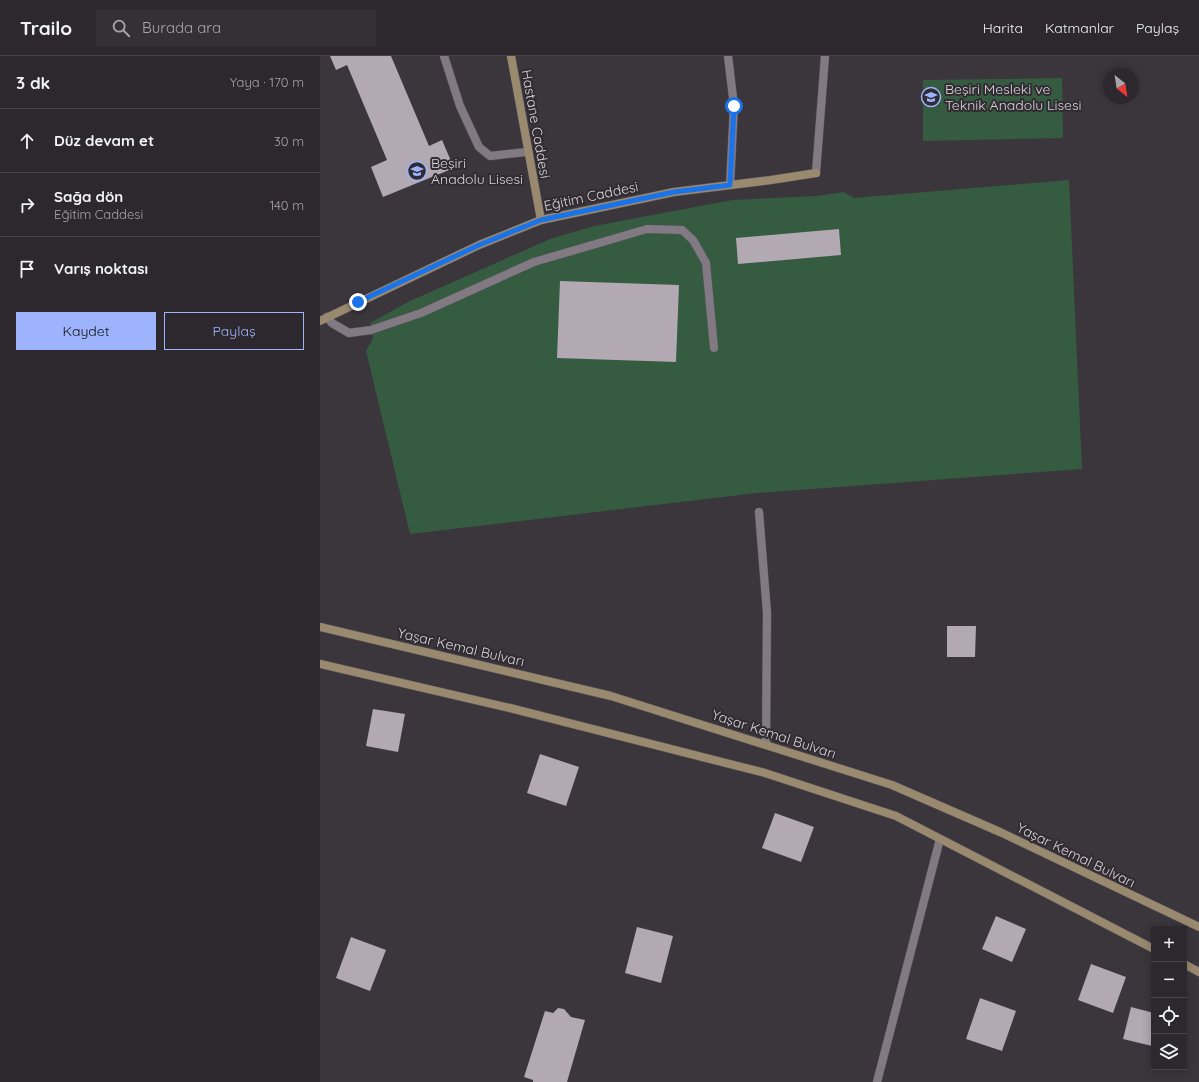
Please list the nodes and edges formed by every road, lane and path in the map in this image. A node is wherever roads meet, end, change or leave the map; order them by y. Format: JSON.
{"nodes":[{"id":1,"x":444,"y":56,"type":"edge"},
{"id":2,"x":511,"y":56,"type":"edge"},
{"id":3,"x":728,"y":56,"type":"edge"},
{"id":4,"x":825,"y":56,"type":"edge"},
{"id":5,"x":527,"y":152,"type":"junction"},
{"id":6,"x":816,"y":173,"type":"joint"},
{"id":7,"x":730,"y":185,"type":"junction"},
{"id":8,"x":541,"y":220,"type":"junction"},
{"id":9,"x":322,"y":318,"type":"edge"},
{"id":10,"x":714,"y":348,"type":"dead end"},
{"id":11,"x":759,"y":512,"type":"dead end"},
{"id":12,"x":320,"y":627,"type":"edge"},
{"id":13,"x":320,"y":664,"type":"edge"},
{"id":14,"x":766,"y":744,"type":"junction"},
{"id":15,"x":940,"y":839,"type":"junction"},
{"id":16,"x":1199,"y":927,"type":"edge"},
{"id":17,"x":1151,"y":947,"type":"edge"},
{"id":18,"x":1187,"y":966,"type":"edge"},
{"id":19,"x":1199,"y":972,"type":"edge"},
{"id":20,"x":877,"y":1082,"type":"edge"}],
"edges":[{"from":1,"to":5,"type":"street"},
{"from":2,"to":5,"type":"main road","name":"Hastane Caddesi"},
{"from":3,"to":7,"type":"street"},
{"from":4,"to":6,"type":"street"},
{"from":5,"to":8,"type":"main road","name":"Hastane Caddesi"},
{"from":6,"to":7,"type":"main road","name":"Eğitim Caddesi"},
{"from":7,"to":8,"type":"main road","name":"Eğitim Caddesi"},
{"from":8,"to":9,"type":"main road","name":"Eğitim Caddesi"},
{"from":9,"to":10,"type":"street"},
{"from":11,"to":14,"type":"street"},
{"from":12,"to":14,"type":"main road","name":"Yaşar Kemal Bulvarı"},
{"from":13,"to":15,"type":"main road"},
{"from":14,"to":16,"type":"main road","name":"Yaşar Kemal Bulvarı"},
{"from":15,"to":17,"type":"main road"},
{"from":15,"to":20,"type":"street"},
{"from":18,"to":19,"type":"main road"}]}
